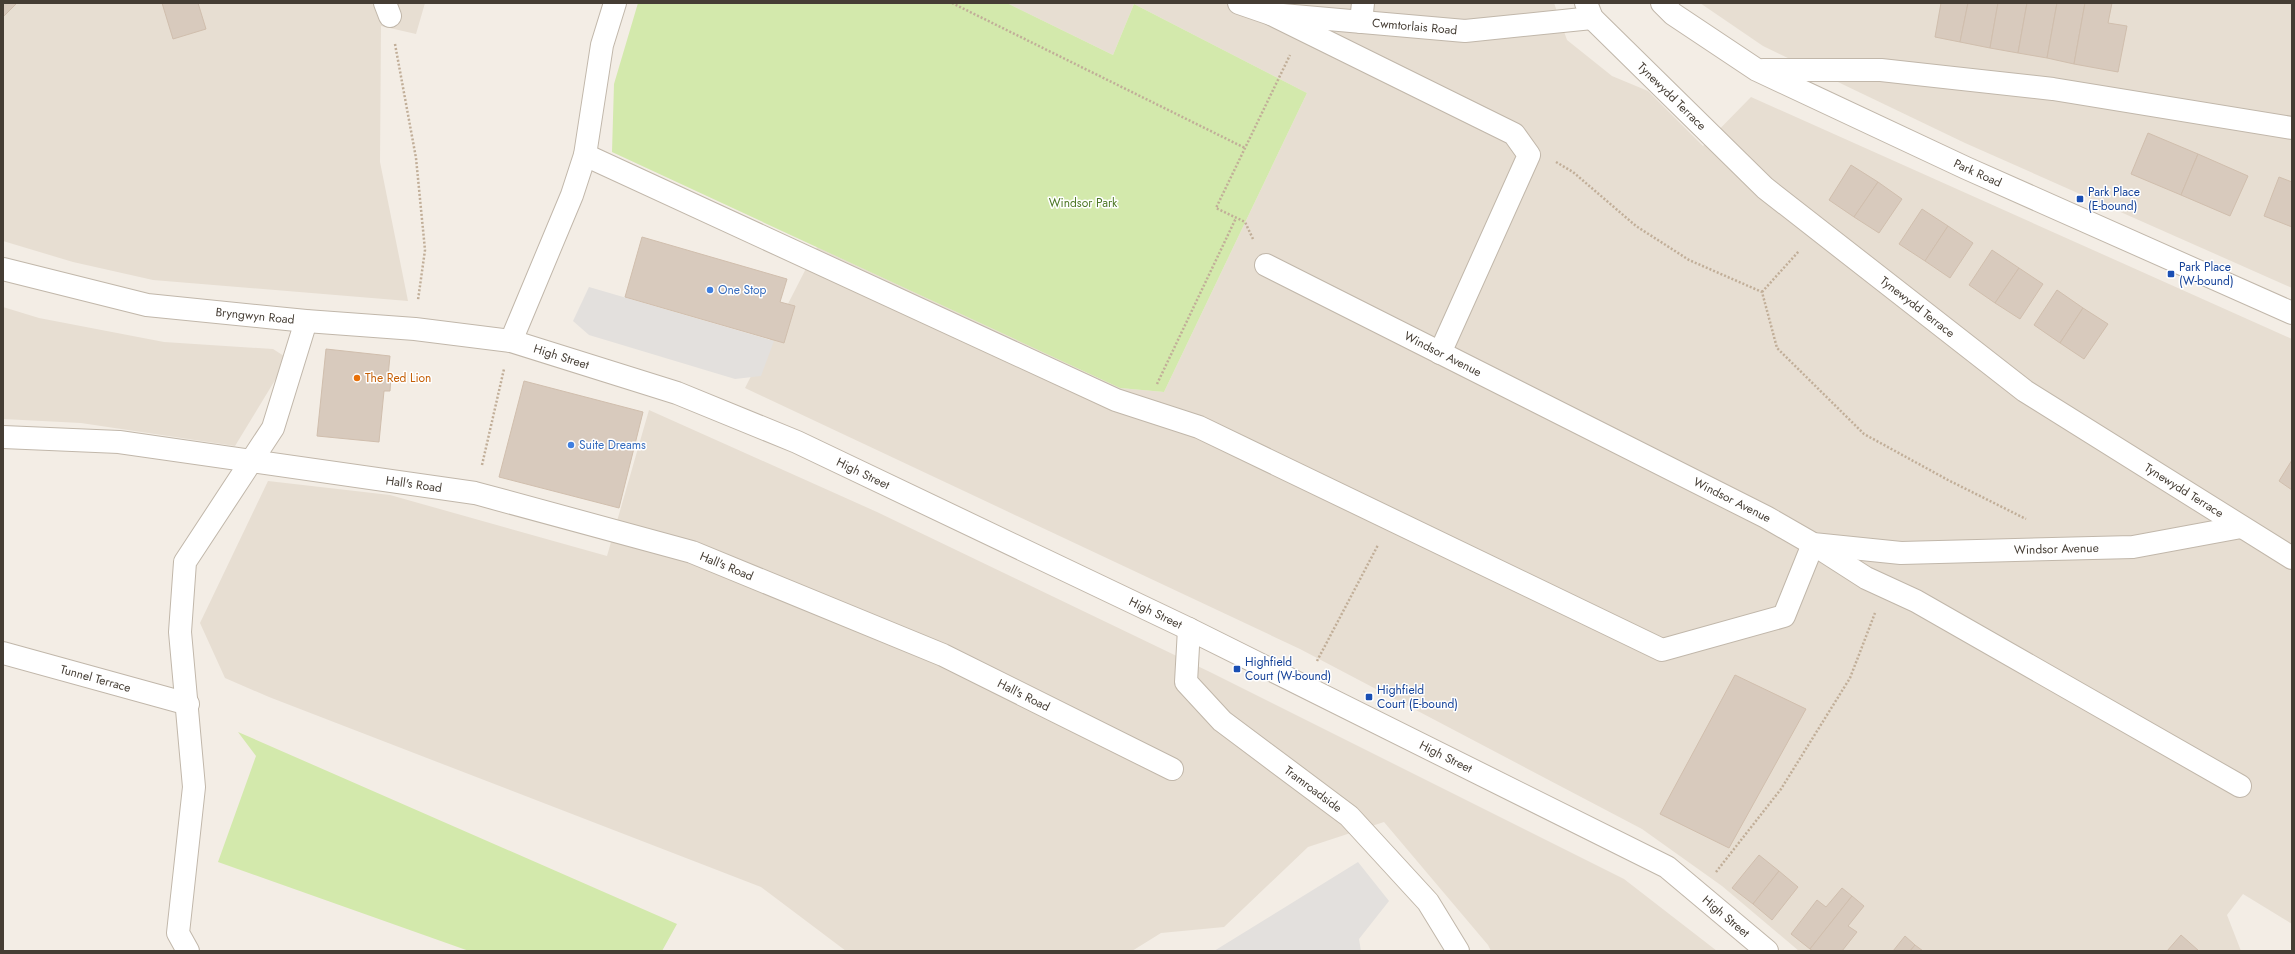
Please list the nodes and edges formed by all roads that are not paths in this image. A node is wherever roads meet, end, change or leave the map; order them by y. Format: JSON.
{"nodes":[{"id":1,"x":615,"y":3,"type":"edge"},
{"id":2,"x":1239,"y":3,"type":"edge"},
{"id":3,"x":1668,"y":9,"type":"edge"},
{"id":4,"x":1589,"y":11,"type":"edge"},
{"id":5,"x":1362,"y":12,"type":"edge"},
{"id":6,"x":1271,"y":14,"type":"junction"},
{"id":7,"x":1757,"y":70,"type":"junction"},
{"id":8,"x":2292,"y":128,"type":"edge"},
{"id":9,"x":585,"y":156,"type":"junction"},
{"id":10,"x":1266,"y":266,"type":"road end"},
{"id":11,"x":3,"y":269,"type":"edge"},
{"id":12,"x":2292,"y":313,"type":"edge"},
{"id":13,"x":306,"y":321,"type":"junction"},
{"id":14,"x":511,"y":341,"type":"junction"},
{"id":15,"x":1440,"y":353,"type":"junction"},
{"id":16,"x":3,"y":437,"type":"edge"},
{"id":17,"x":250,"y":462,"type":"junction"},
{"id":18,"x":2241,"y":527,"type":"junction"},
{"id":19,"x":1813,"y":544,"type":"junction"},
{"id":20,"x":2292,"y":558,"type":"edge"},
{"id":21,"x":1189,"y":629,"type":"junction"},
{"id":22,"x":3,"y":653,"type":"edge"},
{"id":23,"x":188,"y":704,"type":"junction"},
{"id":24,"x":1172,"y":769,"type":"dead end"},
{"id":25,"x":2240,"y":786,"type":"dead end"},
{"id":26,"x":188,"y":951,"type":"edge"},
{"id":27,"x":1458,"y":951,"type":"edge"},
{"id":28,"x":1766,"y":951,"type":"edge"}],
"edges":[{"from":1,"to":9,"type":"street"},
{"from":2,"to":6,"type":"street","name":"Cwmtorlais Road"},
{"from":3,"to":7,"type":"street","name":"Park Road"},
{"from":4,"to":5,"type":"street","name":"Cwmtorlais Road"},
{"from":4,"to":18,"type":"street","name":"Tynewydd Terrace"},
{"from":5,"to":6,"type":"street","name":"Cwmtorlais Road"},
{"from":6,"to":15,"type":"street"},
{"from":7,"to":8,"type":"street"},
{"from":7,"to":12,"type":"street","name":"Park Road"},
{"from":9,"to":14,"type":"street"},
{"from":9,"to":19,"type":"street"},
{"from":10,"to":15,"type":"street","name":"Windsor Avenue"},
{"from":11,"to":13,"type":"street","name":"Bryngwyn Road"},
{"from":13,"to":14,"type":"street","name":"Bryngwyn Road"},
{"from":13,"to":17,"type":"street"},
{"from":14,"to":21,"type":"street","name":"High Street"},
{"from":15,"to":19,"type":"street","name":"Windsor Avenue"},
{"from":16,"to":17,"type":"street","name":"Hall's Road"},
{"from":17,"to":23,"type":"street"},
{"from":17,"to":24,"type":"street","name":"Hall's Road"},
{"from":18,"to":19,"type":"street","name":"Windsor Avenue"},
{"from":18,"to":20,"type":"street","name":"Tynewydd Terrace"},
{"from":19,"to":25,"type":"street"},
{"from":21,"to":27,"type":"street","name":"Tramroadside"},
{"from":21,"to":28,"type":"street","name":"High Street"},
{"from":22,"to":23,"type":"street","name":"Tunnel Terrace"},
{"from":23,"to":26,"type":"street"}]}
